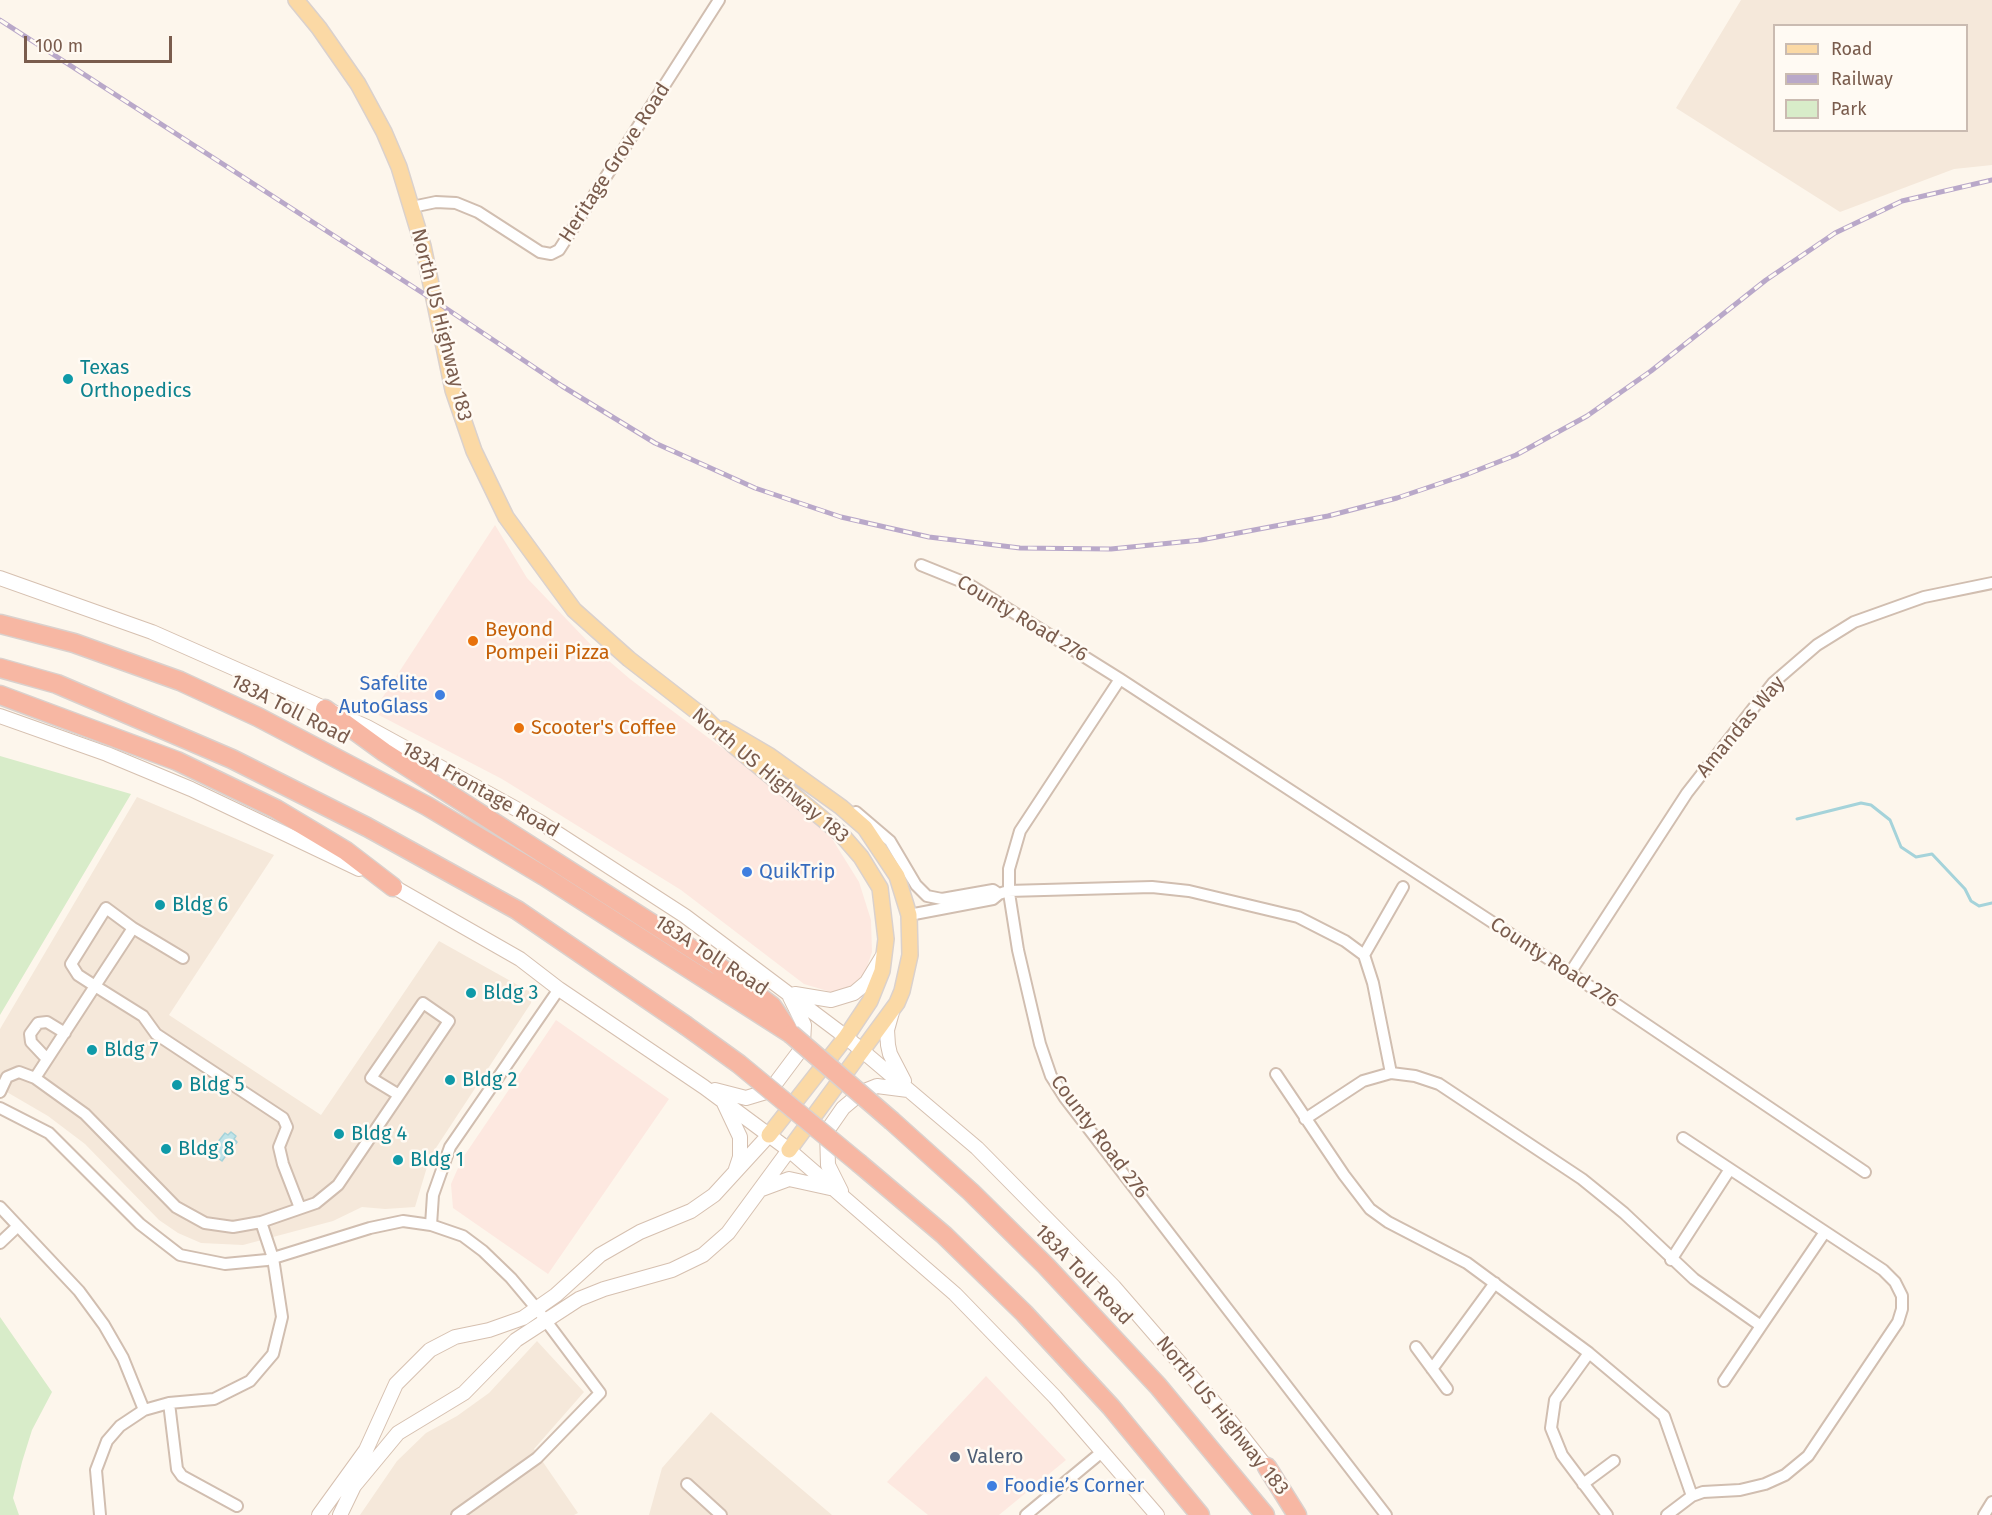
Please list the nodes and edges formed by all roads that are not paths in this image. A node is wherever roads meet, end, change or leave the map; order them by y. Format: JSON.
{"nodes":[{"id":1,"x":296,"y":0,"type":"edge"},
{"id":2,"x":719,"y":0,"type":"edge"},
{"id":3,"x":412,"y":207,"type":"junction"},
{"id":4,"x":921,"y":565,"type":"dead end"},
{"id":5,"x":0,"y":578,"type":"edge"},
{"id":6,"x":1992,"y":584,"type":"edge"},
{"id":7,"x":0,"y":624,"type":"edge"},
{"id":8,"x":0,"y":668,"type":"edge"},
{"id":9,"x":1120,"y":679,"type":"junction"},
{"id":10,"x":0,"y":695,"type":"edge"},
{"id":11,"x":325,"y":709,"type":"junction"},
{"id":12,"x":0,"y":716,"type":"edge"},
{"id":13,"x":705,"y":718,"type":"junction"},
{"id":14,"x":841,"y":807,"type":"junction"},
{"id":15,"x":393,"y":887,"type":"junction"},
{"id":16,"x":1403,"y":887,"type":"dead end"},
{"id":17,"x":880,"y":888,"type":"junction"},
{"id":18,"x":1004,"y":893,"type":"junction"},
{"id":19,"x":909,"y":915,"type":"junction"},
{"id":20,"x":133,"y":928,"type":"junction"},
{"id":21,"x":885,"y":952,"type":"junction"},
{"id":22,"x":1364,"y":955,"type":"junction"},
{"id":23,"x":183,"y":958,"type":"dead end"},
{"id":24,"x":1570,"y":973,"type":"junction"},
{"id":25,"x":95,"y":986,"type":"junction"},
{"id":26,"x":559,"y":989,"type":"junction"},
{"id":27,"x":788,"y":991,"type":"junction"},
{"id":28,"x":893,"y":1009,"type":"junction"},
{"id":29,"x":65,"y":1033,"type":"junction"},
{"id":30,"x":791,"y":1034,"type":"junction"},
{"id":31,"x":846,"y":1037,"type":"junction"},
{"id":32,"x":862,"y":1050,"type":"junction"},
{"id":33,"x":48,"y":1059,"type":"junction"},
{"id":34,"x":1276,"y":1074,"type":"dead end"},
{"id":35,"x":1391,"y":1074,"type":"junction"},
{"id":36,"x":35,"y":1078,"type":"junction"},
{"id":37,"x":704,"y":1087,"type":"junction"},
{"id":38,"x":910,"y":1091,"type":"junction"},
{"id":39,"x":0,"y":1092,"type":"edge"},
{"id":40,"x":399,"y":1095,"type":"junction"},
{"id":41,"x":723,"y":1101,"type":"junction"},
{"id":42,"x":0,"y":1108,"type":"edge"},
{"id":43,"x":1305,"y":1119,"type":"junction"},
{"id":44,"x":769,"y":1135,"type":"junction"},
{"id":45,"x":1683,"y":1138,"type":"dead end"},
{"id":46,"x":789,"y":1150,"type":"junction"},
{"id":47,"x":1730,"y":1169,"type":"junction"},
{"id":48,"x":1865,"y":1172,"type":"dead end"},
{"id":49,"x":734,"y":1175,"type":"junction"},
{"id":50,"x":837,"y":1191,"type":"junction"},
{"id":51,"x":758,"y":1192,"type":"junction"},
{"id":52,"x":0,"y":1207,"type":"edge"},
{"id":53,"x":300,"y":1208,"type":"junction"},
{"id":54,"x":261,"y":1222,"type":"junction"},
{"id":55,"x":431,"y":1225,"type":"junction"},
{"id":56,"x":18,"y":1226,"type":"junction"},
{"id":57,"x":1825,"y":1232,"type":"junction"},
{"id":58,"x":0,"y":1243,"type":"edge"},
{"id":59,"x":273,"y":1258,"type":"junction"},
{"id":60,"x":1671,"y":1260,"type":"junction"},
{"id":61,"x":1495,"y":1283,"type":"junction"},
{"id":62,"x":541,"y":1315,"type":"junction"},
{"id":63,"x":1761,"y":1326,"type":"junction"},
{"id":64,"x":1416,"y":1347,"type":"dead end"},
{"id":65,"x":1589,"y":1353,"type":"junction"},
{"id":66,"x":1432,"y":1369,"type":"junction"},
{"id":67,"x":1724,"y":1382,"type":"dead end"},
{"id":68,"x":1447,"y":1389,"type":"dead end"},
{"id":69,"x":169,"y":1403,"type":"junction"},
{"id":70,"x":144,"y":1410,"type":"junction"},
{"id":71,"x":1103,"y":1450,"type":"junction"},
{"id":72,"x":1614,"y":1461,"type":"dead end"},
{"id":73,"x":1267,"y":1467,"type":"junction"},
{"id":74,"x":1583,"y":1484,"type":"junction"},
{"id":75,"x":687,"y":1485,"type":"dead end"},
{"id":76,"x":1692,"y":1496,"type":"junction"},
{"id":77,"x":1992,"y":1502,"type":"edge"},
{"id":78,"x":237,"y":1506,"type":"dead end"},
{"id":79,"x":100,"y":1515,"type":"edge"},
{"id":80,"x":319,"y":1515,"type":"edge"},
{"id":81,"x":340,"y":1515,"type":"edge"},
{"id":82,"x":457,"y":1515,"type":"edge"},
{"id":83,"x":721,"y":1515,"type":"edge"},
{"id":84,"x":1026,"y":1515,"type":"edge"},
{"id":85,"x":1157,"y":1515,"type":"edge"},
{"id":86,"x":1200,"y":1515,"type":"edge"},
{"id":87,"x":1265,"y":1515,"type":"edge"},
{"id":88,"x":1297,"y":1515,"type":"edge"},
{"id":89,"x":1302,"y":1515,"type":"edge"},
{"id":90,"x":1386,"y":1515,"type":"edge"},
{"id":91,"x":1607,"y":1515,"type":"edge"},
{"id":92,"x":1667,"y":1515,"type":"edge"},
{"id":93,"x":1984,"y":1515,"type":"edge"}],
"edges":[{"from":1,"to":3,"type":"main road","name":"North US Highway 183"},
{"from":2,"to":3,"type":"street","name":"Heritage Grove Road"},
{"from":3,"to":13,"type":"main road","name":"North US Highway 183"},
{"from":4,"to":9,"type":"street","name":"County Road 276"},
{"from":5,"to":11,"type":"main road","name":"183A Frontage Road"},
{"from":6,"to":24,"type":"street","name":"Amandas Way"},
{"from":7,"to":30,"type":"highway","name":"183A Toll Road"},
{"from":8,"to":86,"type":"highway","bridge":true},
{"from":9,"to":18,"type":"street","name":"County Road 276"},
{"from":9,"to":24,"type":"street","name":"County Road 276"},
{"from":10,"to":15,"type":"highway"},
{"from":11,"to":27,"type":"main road","name":"183A Frontage Road"},
{"from":11,"to":30,"type":"highway"},
{"from":12,"to":15,"type":"main road"},
{"from":13,"to":14,"type":"main road","name":"North US Highway 183"},
{"from":13,"to":17,"type":"main road","name":"North US Highway 183"},
{"from":14,"to":18,"type":"street"},
{"from":14,"to":19,"type":"main road","name":"North US Highway 183"},
{"from":15,"to":26,"type":"main road"},
{"from":16,"to":22,"type":"street"},
{"from":17,"to":19,"type":"main road"},
{"from":17,"to":21,"type":"main road","name":"North US Highway 183"},
{"from":18,"to":19,"type":"street"},
{"from":18,"to":22,"type":"street"},
{"from":18,"to":90,"type":"street","name":"County Road 276"},
{"from":19,"to":28,"type":"main road","name":"North US Highway 183"},
{"from":20,"to":23,"type":"street"},
{"from":20,"to":25,"type":"street"},
{"from":20,"to":25,"type":"street"},
{"from":21,"to":27,"type":"main road"},
{"from":21,"to":31,"type":"main road","name":"North US Highway 183"},
{"from":22,"to":35,"type":"street"},
{"from":24,"to":48,"type":"street","name":"County Road 276"},
{"from":25,"to":29,"type":"street"},
{"from":25,"to":53,"type":"street"},
{"from":26,"to":37,"type":"main road"},
{"from":26,"to":55,"type":"street"},
{"from":27,"to":31,"type":"main road","name":"183A Frontage Road"},
{"from":27,"to":37,"type":"main road"},
{"from":28,"to":32,"type":"main road","name":"North US Highway 183"},
{"from":28,"to":38,"type":"main road"},
{"from":29,"to":33,"type":"street"},
{"from":29,"to":33,"type":"street"},
{"from":30,"to":87,"type":"highway","name":"183A Toll Road","bridge":true},
{"from":31,"to":32,"type":"main road","name":"183A Frontage Road"},
{"from":31,"to":44,"type":"main road","name":"North US Highway 183"},
{"from":32,"to":38,"type":"main road","name":"183A Frontage Road"},
{"from":32,"to":46,"type":"main road","name":"North US Highway 183"},
{"from":33,"to":36,"type":"street"},
{"from":34,"to":43,"type":"street"},
{"from":35,"to":43,"type":"street"},
{"from":35,"to":60,"type":"street"},
{"from":36,"to":39,"type":"street"},
{"from":36,"to":54,"type":"street"},
{"from":37,"to":41,"type":"main road"},
{"from":38,"to":50,"type":"main road"},
{"from":38,"to":73,"type":"main road","name":"North US Highway 183"},
{"from":40,"to":40,"type":"street"},
{"from":40,"to":53,"type":"street"},
{"from":41,"to":44,"type":"main road"},
{"from":41,"to":49,"type":"main road"},
{"from":42,"to":59,"type":"street"},
{"from":43,"to":61,"type":"street"},
{"from":44,"to":46,"type":"main road"},
{"from":44,"to":49,"type":"main road"},
{"from":45,"to":47,"type":"street"},
{"from":46,"to":50,"type":"main road"},
{"from":46,"to":51,"type":"main road"},
{"from":47,"to":57,"type":"street"},
{"from":47,"to":60,"type":"street"},
{"from":49,"to":62,"type":"main road"},
{"from":50,"to":51,"type":"main road"},
{"from":50,"to":71,"type":"main road"},
{"from":51,"to":62,"type":"main road"},
{"from":52,"to":56,"type":"street"},
{"from":53,"to":54,"type":"street"},
{"from":54,"to":59,"type":"street"},
{"from":55,"to":59,"type":"street"},
{"from":55,"to":62,"type":"street"},
{"from":56,"to":58,"type":"street"},
{"from":56,"to":70,"type":"street"},
{"from":57,"to":63,"type":"street"},
{"from":57,"to":76,"type":"street"},
{"from":59,"to":69,"type":"street"},
{"from":60,"to":63,"type":"street"},
{"from":61,"to":65,"type":"street"},
{"from":61,"to":66,"type":"street"},
{"from":62,"to":80,"type":"main road"},
{"from":62,"to":81,"type":"main road"},
{"from":62,"to":82,"type":"street"},
{"from":63,"to":67,"type":"street"},
{"from":64,"to":66,"type":"street"},
{"from":65,"to":74,"type":"street"},
{"from":65,"to":76,"type":"street"},
{"from":66,"to":68,"type":"street"},
{"from":69,"to":70,"type":"street"},
{"from":69,"to":78,"type":"street"},
{"from":70,"to":79,"type":"street"},
{"from":71,"to":84,"type":"street"},
{"from":71,"to":85,"type":"main road"},
{"from":72,"to":74,"type":"street"},
{"from":73,"to":88,"type":"highway"},
{"from":73,"to":89,"type":"main road","name":"North US Highway 183"},
{"from":74,"to":91,"type":"street"},
{"from":75,"to":83,"type":"street"},
{"from":76,"to":92,"type":"street"},
{"from":77,"to":93,"type":"street"}]}
